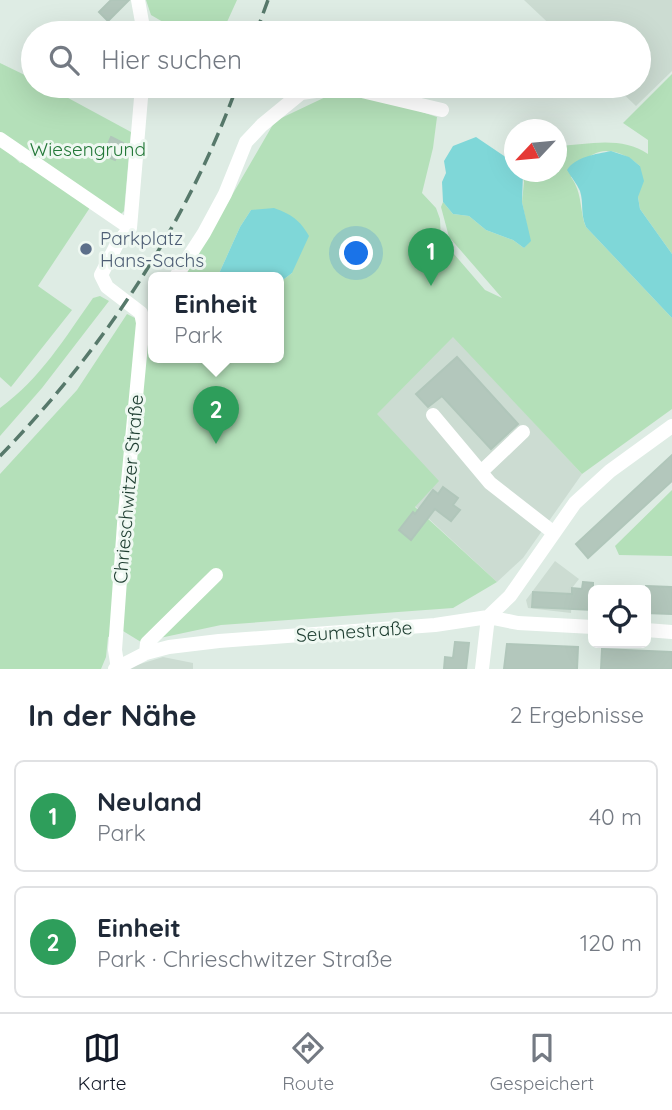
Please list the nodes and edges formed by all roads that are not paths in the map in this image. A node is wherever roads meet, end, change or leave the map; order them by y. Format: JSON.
{"nodes":[{"id":1,"x":138,"y":0,"type":"edge"},
{"id":2,"x":142,"y":21,"type":"edge"},
{"id":3,"x":141,"y":98,"type":"edge"},
{"id":4,"x":295,"y":98,"type":"edge"},
{"id":5,"x":391,"y":98,"type":"edge"},
{"id":6,"x":442,"y":110,"type":"dead end"},
{"id":7,"x":0,"y":139,"type":"edge"},
{"id":8,"x":130,"y":228,"type":"junction"},
{"id":9,"x":179,"y":272,"type":"edge"},
{"id":10,"x":147,"y":310,"type":"edge"},
{"id":11,"x":433,"y":415,"type":"dead end"},
{"id":12,"x":672,"y":426,"type":"edge"},
{"id":13,"x":523,"y":432,"type":"dead end"},
{"id":14,"x":481,"y":472,"type":"junction"},
{"id":15,"x":554,"y":533,"type":"junction"},
{"id":16,"x":216,"y":575,"type":"dead end"},
{"id":17,"x":488,"y":617,"type":"junction"},
{"id":18,"x":588,"y":627,"type":"edge"},
{"id":19,"x":651,"y":630,"type":"edge"},
{"id":20,"x":672,"y":632,"type":"edge"},
{"id":21,"x":146,"y":653,"type":"junction"},
{"id":22,"x":117,"y":668,"type":"edge"},
{"id":23,"x":482,"y":669,"type":"edge"}],
"edges":[{"from":1,"to":2,"type":"street"},
{"from":3,"to":8,"type":"street","name":"Chrieschwitzer Straße"},
{"from":4,"to":9,"type":"street"},
{"from":5,"to":6,"type":"street"},
{"from":7,"to":8,"type":"street"},
{"from":8,"to":10,"type":"street","name":"Chrieschwitzer Straße"},
{"from":10,"to":22,"type":"street","name":"Chrieschwitzer Straße"},
{"from":11,"to":14,"type":"street"},
{"from":12,"to":15,"type":"street"},
{"from":13,"to":14,"type":"street"},
{"from":14,"to":15,"type":"street"},
{"from":15,"to":17,"type":"street"},
{"from":16,"to":21,"type":"street"},
{"from":17,"to":18,"type":"street","name":"Seumestraße"},
{"from":17,"to":21,"type":"street","name":"Seumestraße"},
{"from":17,"to":23,"type":"street"},
{"from":19,"to":20,"type":"street"},
{"from":21,"to":22,"type":"street","name":"Seumestraße"}]}
